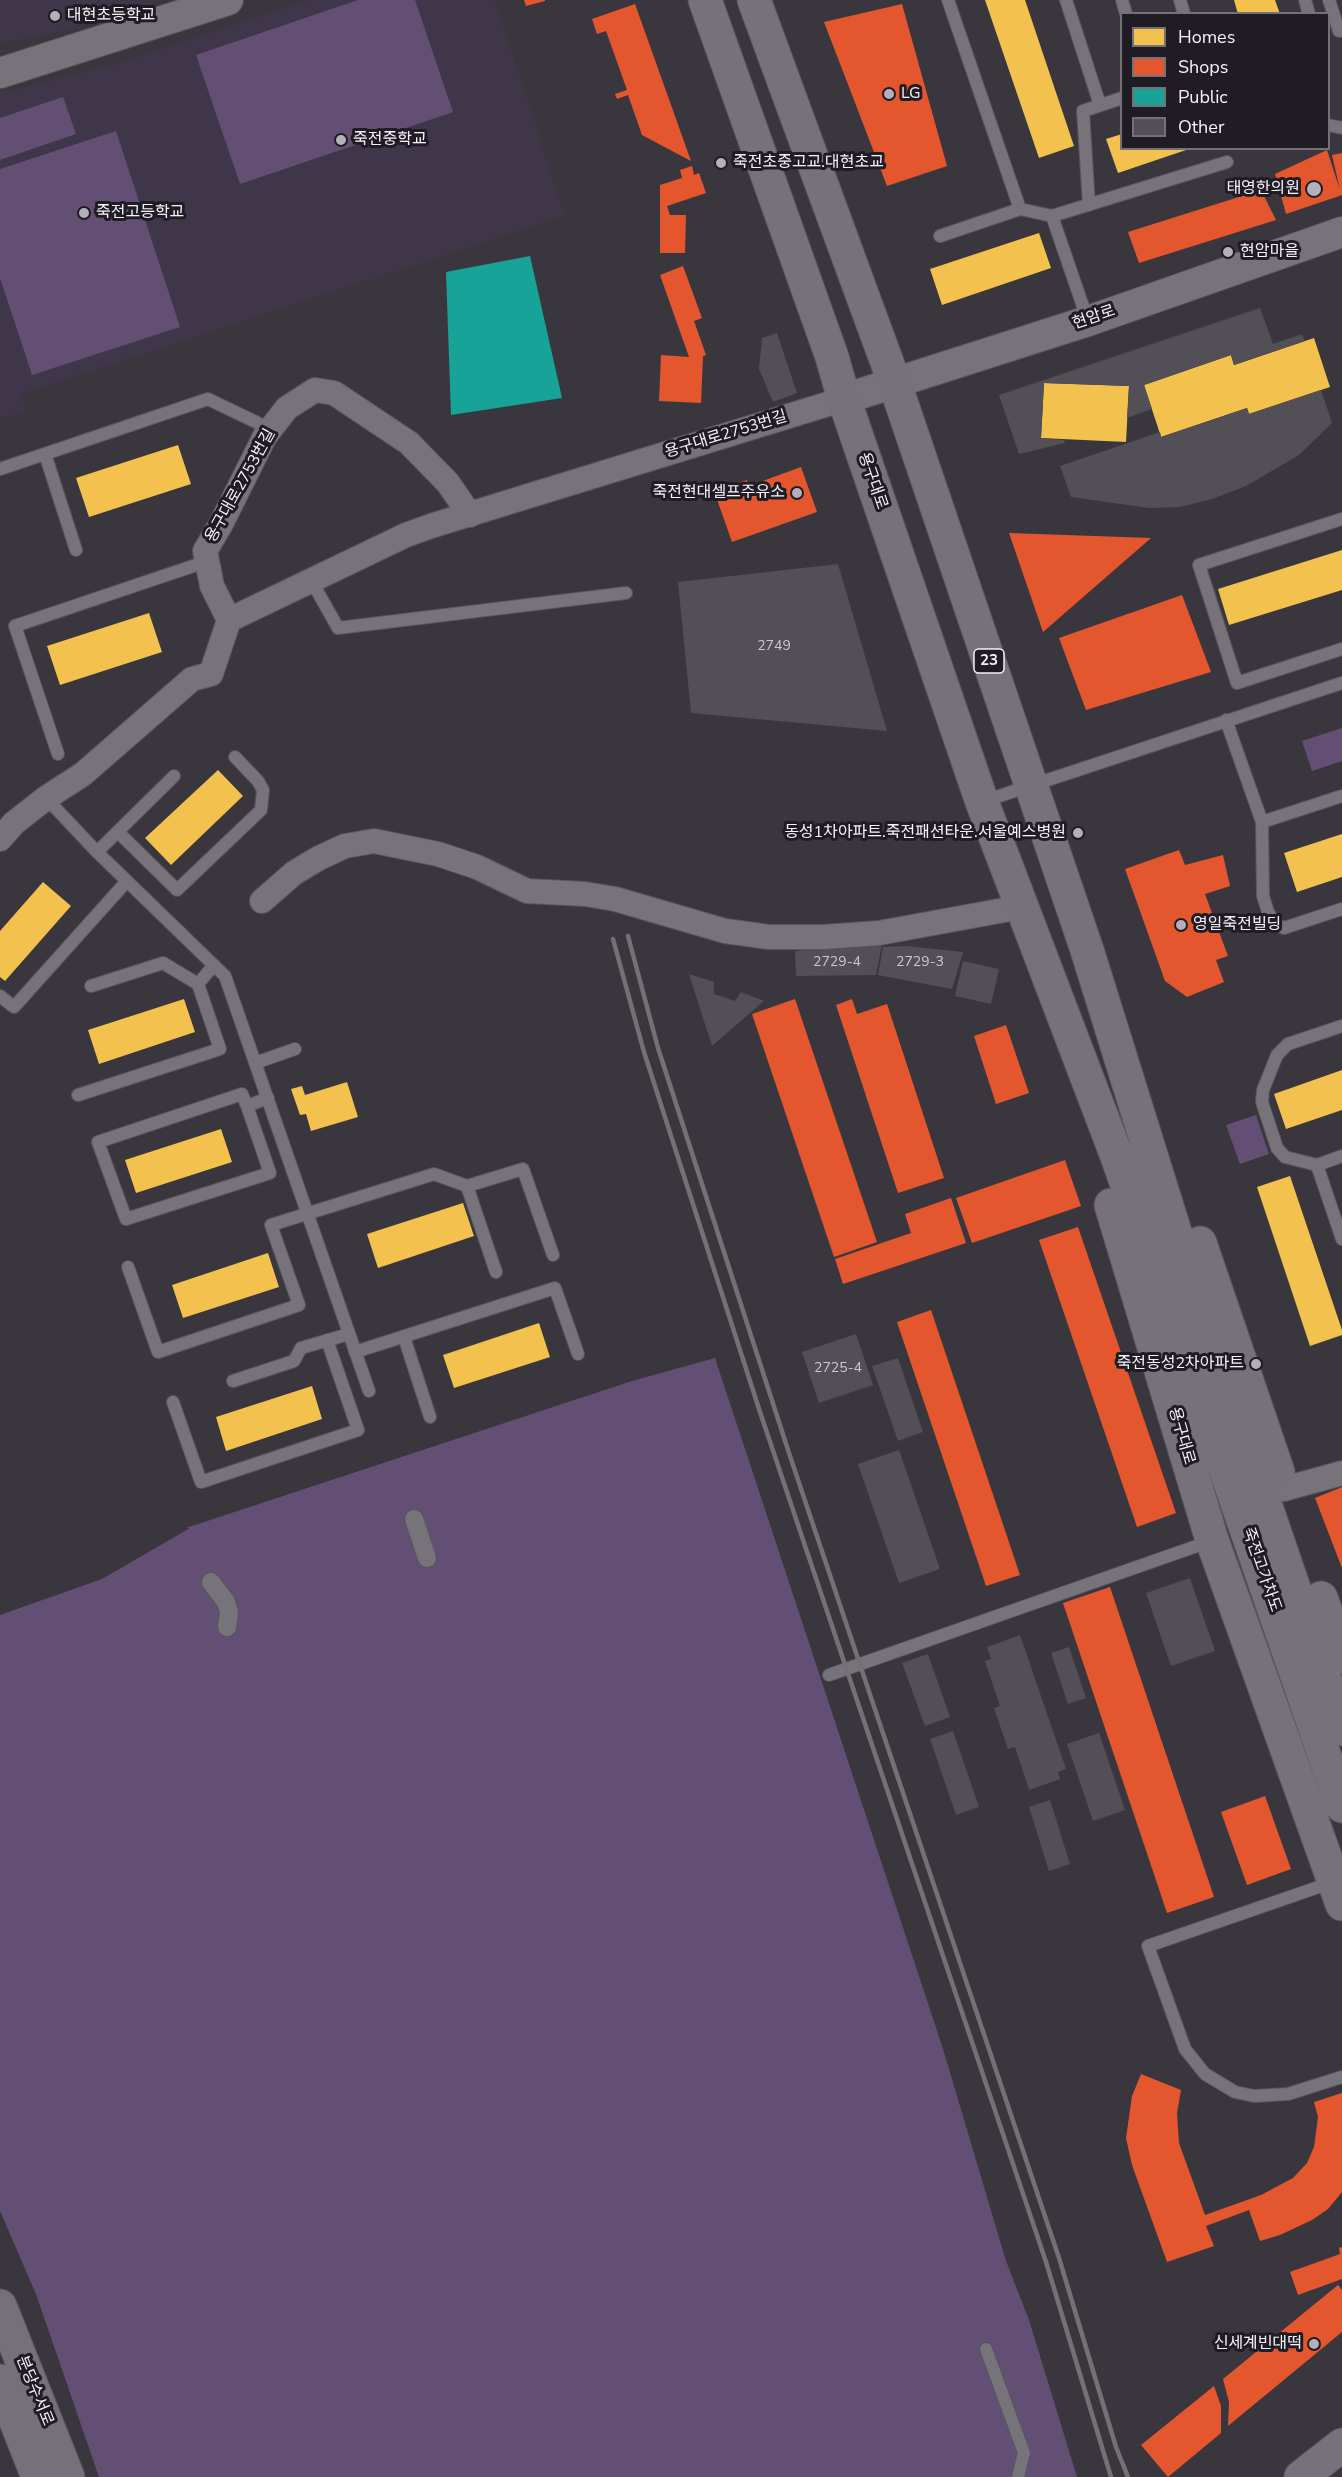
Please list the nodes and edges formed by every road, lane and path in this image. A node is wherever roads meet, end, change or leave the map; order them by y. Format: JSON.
{"nodes":[{"id":1,"x":228,"y":0,"type":"edge"},
{"id":2,"x":705,"y":0,"type":"edge"},
{"id":3,"x":754,"y":0,"type":"edge"},
{"id":4,"x":948,"y":0,"type":"edge"},
{"id":5,"x":1066,"y":0,"type":"edge"},
{"id":6,"x":1329,"y":0,"type":"edge"},
{"id":7,"x":1342,"y":30,"type":"edge"},
{"id":8,"x":0,"y":73,"type":"edge"},
{"id":9,"x":1120,"y":99,"type":"edge"},
{"id":10,"x":1100,"y":105,"type":"junction"},
{"id":11,"x":1227,"y":162,"type":"dead end"},
{"id":12,"x":1089,"y":205,"type":"junction"},
{"id":13,"x":1020,"y":209,"type":"junction"},
{"id":14,"x":1052,"y":216,"type":"junction"},
{"id":15,"x":1342,"y":232,"type":"edge"},
{"id":16,"x":940,"y":236,"type":"dead end"},
{"id":17,"x":1088,"y":321,"type":"junction"},
{"id":18,"x":895,"y":384,"type":"junction"},
{"id":19,"x":844,"y":399,"type":"junction"},
{"id":20,"x":258,"y":423,"type":"dead end"},
{"id":21,"x":45,"y":454,"type":"junction"},
{"id":22,"x":0,"y":469,"type":"edge"},
{"id":23,"x":470,"y":515,"type":"junction"},
{"id":24,"x":1342,"y":519,"type":"edge"},
{"id":25,"x":76,"y":550,"type":"dead end"},
{"id":26,"x":208,"y":561,"type":"junction"},
{"id":27,"x":310,"y":580,"type":"junction"},
{"id":28,"x":626,"y":593,"type":"dead end"},
{"id":29,"x":229,"y":620,"type":"junction"},
{"id":30,"x":1342,"y":650,"type":"edge"},
{"id":31,"x":1342,"y":682,"type":"edge"},
{"id":32,"x":1226,"y":720,"type":"junction"},
{"id":33,"x":58,"y":754,"type":"dead end"},
{"id":34,"x":235,"y":757,"type":"dead end"},
{"id":35,"x":174,"y":776,"type":"dead end"},
{"id":36,"x":1031,"y":785,"type":"junction"},
{"id":37,"x":1342,"y":796,"type":"edge"},
{"id":38,"x":46,"y":798,"type":"junction"},
{"id":39,"x":982,"y":802,"type":"junction"},
{"id":40,"x":1262,"y":822,"type":"junction"},
{"id":41,"x":118,"y":832,"type":"junction"},
{"id":42,"x":0,"y":839,"type":"edge"},
{"id":43,"x":98,"y":852,"type":"junction"},
{"id":44,"x":127,"y":881,"type":"junction"},
{"id":45,"x":262,"y":902,"type":"dead end"},
{"id":46,"x":1021,"y":907,"type":"junction"},
{"id":47,"x":1342,"y":909,"type":"edge"},
{"id":48,"x":1087,"y":950,"type":"junction"},
{"id":49,"x":1043,"y":961,"type":"junction"},
{"id":50,"x":214,"y":965,"type":"junction"},
{"id":51,"x":198,"y":984,"type":"junction"},
{"id":52,"x":91,"y":986,"type":"dead end"},
{"id":53,"x":0,"y":996,"type":"edge"},
{"id":54,"x":1342,"y":1026,"type":"edge"},
{"id":55,"x":294,"y":1049,"type":"dead end"},
{"id":56,"x":255,"y":1063,"type":"junction"},
{"id":57,"x":78,"y":1095,"type":"dead end"},
{"id":58,"x":268,"y":1098,"type":"junction"},
{"id":59,"x":247,"y":1106,"type":"junction"},
{"id":60,"x":1342,"y":1156,"type":"edge"},
{"id":61,"x":1317,"y":1165,"type":"junction"},
{"id":62,"x":467,"y":1186,"type":"junction"},
{"id":63,"x":308,"y":1214,"type":"junction"},
{"id":64,"x":1342,"y":1239,"type":"edge"},
{"id":65,"x":553,"y":1255,"type":"dead end"},
{"id":66,"x":128,"y":1267,"type":"dead end"},
{"id":67,"x":496,"y":1272,"type":"dead end"},
{"id":68,"x":1191,"y":1331,"type":"junction"},
{"id":69,"x":349,"y":1334,"type":"junction"},
{"id":70,"x":404,"y":1337,"type":"junction"},
{"id":71,"x":327,"y":1340,"type":"junction"},
{"id":72,"x":355,"y":1352,"type":"junction"},
{"id":73,"x":578,"y":1354,"type":"dead end"},
{"id":74,"x":233,"y":1381,"type":"dead end"},
{"id":75,"x":369,"y":1391,"type":"dead end"},
{"id":76,"x":173,"y":1402,"type":"dead end"},
{"id":77,"x":430,"y":1416,"type":"dead end"},
{"id":78,"x":1342,"y":1473,"type":"edge"},
{"id":79,"x":1284,"y":1489,"type":"junction"},
{"id":80,"x":414,"y":1519,"type":"dead end"},
{"id":81,"x":1212,"y":1540,"type":"junction"},
{"id":82,"x":427,"y":1558,"type":"dead end"},
{"id":83,"x":211,"y":1582,"type":"dead end"},
{"id":84,"x":227,"y":1627,"type":"dead end"},
{"id":85,"x":1342,"y":1657,"type":"edge"},
{"id":86,"x":829,"y":1675,"type":"dead end"},
{"id":87,"x":1342,"y":1729,"type":"edge"},
{"id":88,"x":1342,"y":1806,"type":"edge"},
{"id":89,"x":1338,"y":1893,"type":"edge"},
{"id":90,"x":1342,"y":2077,"type":"edge"},
{"id":91,"x":0,"y":2306,"type":"edge"},
{"id":92,"x":986,"y":2349,"type":"dead end"},
{"id":93,"x":0,"y":2381,"type":"edge"},
{"id":94,"x":1342,"y":2445,"type":"edge"},
{"id":95,"x":1016,"y":2476,"type":"edge"},
{"id":96,"x":38,"y":2477,"type":"edge"},
{"id":97,"x":68,"y":2477,"type":"edge"},
{"id":98,"x":1301,"y":2477,"type":"edge"}],
"edges":[{"from":1,"to":8,"type":"street"},
{"from":2,"to":19,"type":"main road","name":"용구대로"},
{"from":3,"to":18,"type":"main road","number":"23"},
{"from":4,"to":13,"type":"lane"},
{"from":5,"to":10,"type":"lane"},
{"from":6,"to":7,"type":"lane"},
{"from":9,"to":10,"type":"lane"},
{"from":10,"to":12,"type":"lane"},
{"from":11,"to":12,"type":"lane"},
{"from":12,"to":14,"type":"lane"},
{"from":13,"to":14,"type":"lane"},
{"from":13,"to":16,"type":"lane"},
{"from":14,"to":17,"type":"lane"},
{"from":15,"to":17,"type":"street","name":"현암로"},
{"from":17,"to":18,"type":"street","name":"현암로"},
{"from":18,"to":19,"type":"street","name":"현암로"},
{"from":18,"to":36,"type":"main road","number":"23"},
{"from":19,"to":23,"type":"street","name":"용구대로2753번길"},
{"from":19,"to":39,"type":"main road","name":"용구대로"},
{"from":20,"to":21,"type":"lane"},
{"from":21,"to":22,"type":"lane"},
{"from":21,"to":25,"type":"lane"},
{"from":23,"to":26,"type":"street","name":"용구대로2753번길"},
{"from":23,"to":27,"type":"street","name":"용구대로2753번길"},
{"from":24,"to":30,"type":"lane"},
{"from":26,"to":29,"type":"street","name":"용구대로2753번길"},
{"from":26,"to":33,"type":"lane"},
{"from":27,"to":28,"type":"lane"},
{"from":27,"to":29,"type":"street","name":"용구대로2753번길"},
{"from":29,"to":38,"type":"street"},
{"from":31,"to":32,"type":"lane"},
{"from":32,"to":36,"type":"lane"},
{"from":32,"to":40,"type":"lane"},
{"from":34,"to":41,"type":"lane"},
{"from":35,"to":41,"type":"lane"},
{"from":36,"to":39,"type":"lane"},
{"from":36,"to":48,"type":"main road","number":"23"},
{"from":37,"to":40,"type":"lane"},
{"from":38,"to":42,"type":"street"},
{"from":38,"to":43,"type":"lane"},
{"from":39,"to":46,"type":"main road","name":"용구대로"},
{"from":40,"to":47,"type":"lane"},
{"from":41,"to":43,"type":"lane"},
{"from":43,"to":44,"type":"lane"},
{"from":44,"to":50,"type":"lane"},
{"from":44,"to":53,"type":"lane"},
{"from":45,"to":46,"type":"street"},
{"from":46,"to":49,"type":"main road","name":"용구대로"},
{"from":48,"to":68,"type":"main road","number":"23"},
{"from":48,"to":79,"type":"main road"},
{"from":49,"to":68,"type":"main road","name":"용구대로"},
{"from":49,"to":81,"type":"main road","name":"용구대로"},
{"from":50,"to":51,"type":"lane"},
{"from":50,"to":56,"type":"lane"},
{"from":51,"to":52,"type":"lane"},
{"from":51,"to":57,"type":"lane"},
{"from":54,"to":61,"type":"lane"},
{"from":55,"to":56,"type":"lane"},
{"from":56,"to":58,"type":"lane"},
{"from":58,"to":59,"type":"lane"},
{"from":58,"to":63,"type":"lane"},
{"from":59,"to":59,"type":"lane"},
{"from":60,"to":61,"type":"lane"},
{"from":61,"to":64,"type":"lane"},
{"from":62,"to":63,"type":"lane"},
{"from":62,"to":65,"type":"lane"},
{"from":62,"to":67,"type":"lane"},
{"from":63,"to":66,"type":"lane"},
{"from":63,"to":69,"type":"lane"},
{"from":68,"to":87,"type":"main road","name":"죽전고가차도"},
{"from":68,"to":88,"type":"main road","name":"죽전고가차도"},
{"from":69,"to":71,"type":"lane"},
{"from":69,"to":72,"type":"lane"},
{"from":70,"to":72,"type":"lane"},
{"from":70,"to":73,"type":"lane"},
{"from":70,"to":77,"type":"lane"},
{"from":71,"to":74,"type":"lane"},
{"from":71,"to":76,"type":"lane"},
{"from":72,"to":75,"type":"lane"},
{"from":78,"to":79,"type":"street"},
{"from":79,"to":85,"type":"main road"},
{"from":80,"to":82,"type":"street"},
{"from":81,"to":86,"type":"lane"},
{"from":81,"to":89,"type":"main road","name":"용구대로"},
{"from":83,"to":84,"type":"street"},
{"from":89,"to":90,"type":"lane"},
{"from":91,"to":97,"type":"highway","name":"분당수서로"},
{"from":92,"to":95,"type":"lane"},
{"from":93,"to":96,"type":"highway","name":"분당수서로"},
{"from":94,"to":98,"type":"main road"}]}
